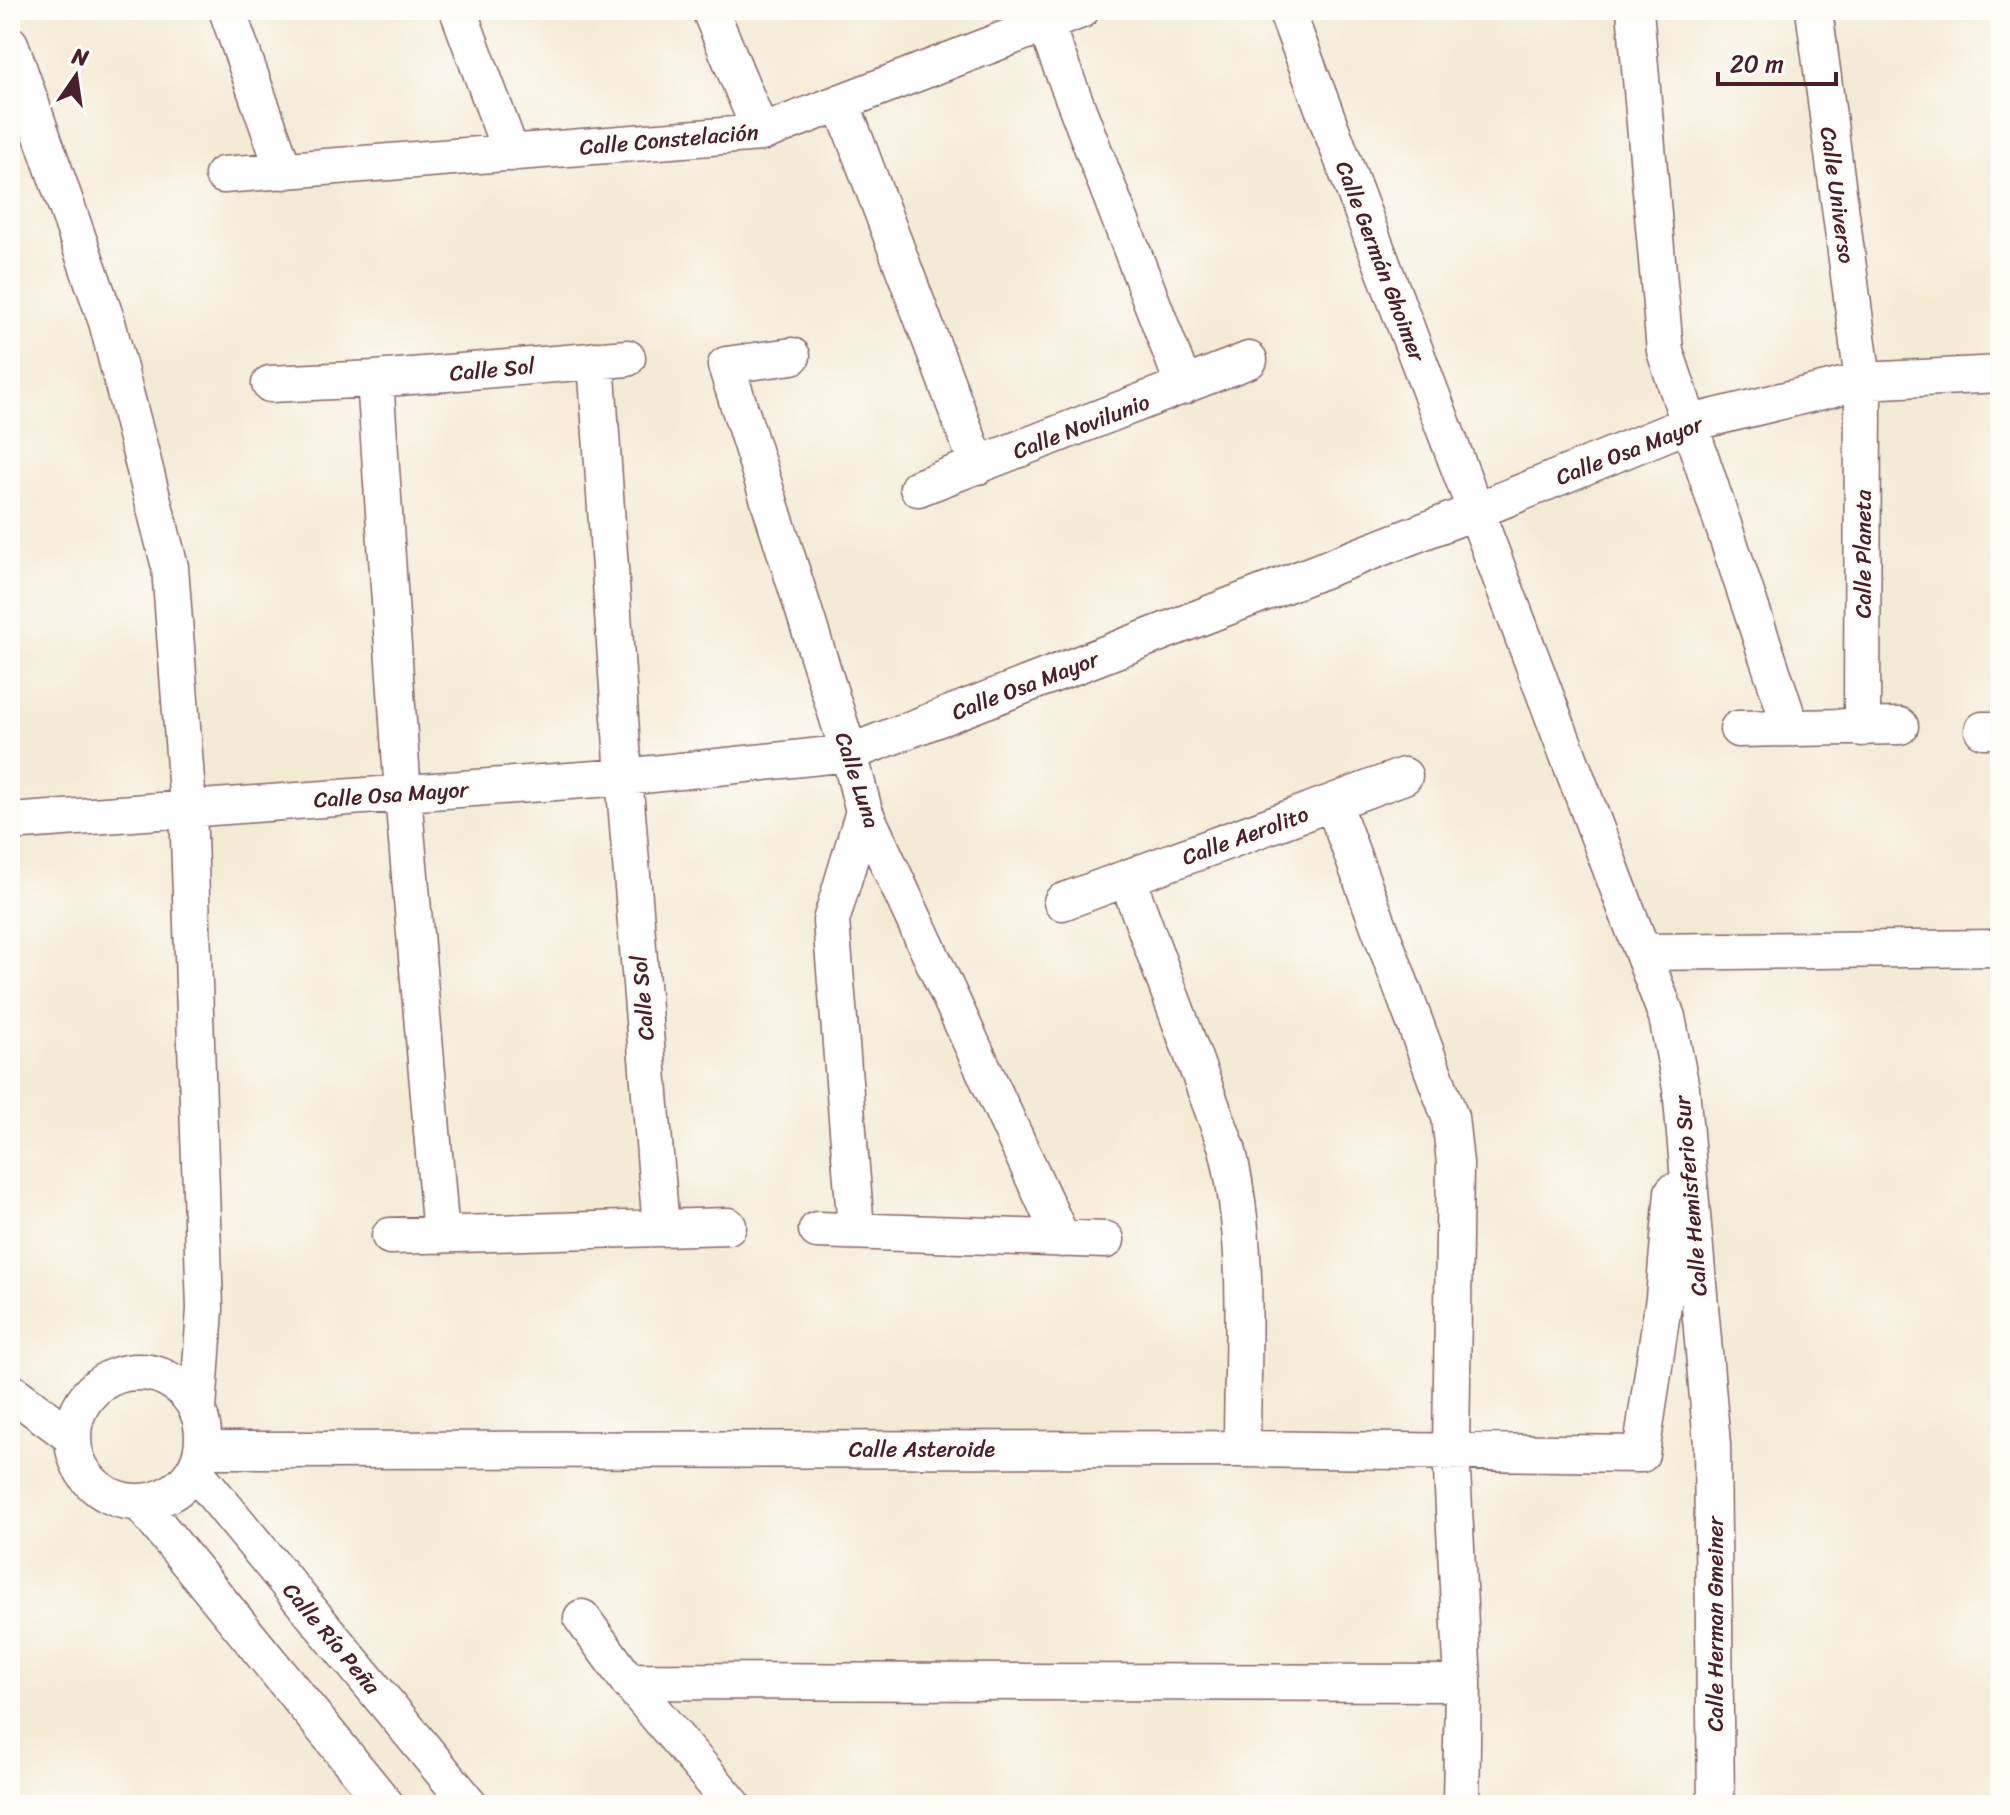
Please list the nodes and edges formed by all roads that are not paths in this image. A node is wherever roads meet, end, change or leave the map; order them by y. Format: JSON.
{"nodes":[{"id":1,"x":227,"y":10,"type":"edge"},
{"id":2,"x":458,"y":10,"type":"edge"},
{"id":3,"x":710,"y":10,"type":"edge"},
{"id":4,"x":1081,"y":10,"type":"edge"},
{"id":5,"x":1286,"y":10,"type":"edge"},
{"id":6,"x":1635,"y":10,"type":"edge"},
{"id":7,"x":1814,"y":10,"type":"edge"},
{"id":8,"x":1045,"y":24,"type":"junction"},
{"id":9,"x":10,"y":44,"type":"edge"},
{"id":10,"x":841,"y":102,"type":"junction"},
{"id":11,"x":761,"y":133,"type":"junction"},
{"id":12,"x":511,"y":153,"type":"junction"},
{"id":13,"x":284,"y":171,"type":"junction"},
{"id":14,"x":223,"y":175,"type":"dead end"},
{"id":15,"x":792,"y":356,"type":"dead end"},
{"id":16,"x":1249,"y":360,"type":"dead end"},
{"id":17,"x":2000,"y":374,"type":"edge"},
{"id":18,"x":375,"y":379,"type":"junction"},
{"id":19,"x":1863,"y":381,"type":"junction"},
{"id":20,"x":270,"y":384,"type":"dead end"},
{"id":21,"x":1184,"y":386,"type":"junction"},
{"id":22,"x":1691,"y":423,"type":"junction"},
{"id":23,"x":978,"y":466,"type":"junction"},
{"id":24,"x":918,"y":488,"type":"dead end"},
{"id":25,"x":1476,"y":511,"type":"junction"},
{"id":26,"x":1900,"y":726,"type":"dead end"},
{"id":27,"x":1791,"y":728,"type":"junction"},
{"id":28,"x":1862,"y":728,"type":"junction"},
{"id":29,"x":1738,"y":729,"type":"dead end"},
{"id":30,"x":849,"y":753,"type":"junction"},
{"id":31,"x":1404,"y":776,"type":"dead end"},
{"id":32,"x":624,"y":777,"type":"junction"},
{"id":33,"x":403,"y":795,"type":"junction"},
{"id":34,"x":1333,"y":803,"type":"junction"},
{"id":35,"x":188,"y":807,"type":"junction"},
{"id":36,"x":864,"y":811,"type":"junction"},
{"id":37,"x":10,"y":822,"type":"edge"},
{"id":38,"x":1127,"y":878,"type":"junction"},
{"id":39,"x":1062,"y":902,"type":"dead end"},
{"id":40,"x":2000,"y":948,"type":"edge"},
{"id":41,"x":1644,"y":952,"type":"junction"},
{"id":42,"x":1682,"y":1096,"type":"junction"},
{"id":43,"x":728,"y":1226,"type":"dead end"},
{"id":44,"x":661,"y":1228,"type":"junction"},
{"id":45,"x":856,"y":1229,"type":"junction"},
{"id":46,"x":817,"y":1230,"type":"dead end"},
{"id":47,"x":441,"y":1235,"type":"junction"},
{"id":48,"x":390,"y":1236,"type":"dead end"},
{"id":49,"x":1062,"y":1239,"type":"junction"},
{"id":50,"x":1106,"y":1240,"type":"dead end"},
{"id":51,"x":10,"y":1391,"type":"edge"},
{"id":52,"x":198,"y":1410,"type":"junction"},
{"id":53,"x":71,"y":1436,"type":"junction"},
{"id":54,"x":1712,"y":1444,"type":"joint"},
{"id":55,"x":1242,"y":1449,"type":"junction"},
{"id":56,"x":1451,"y":1451,"type":"junction"},
{"id":57,"x":198,"y":1460,"type":"junction"},
{"id":58,"x":140,"y":1503,"type":"junction"},
{"id":59,"x":582,"y":1618,"type":"dead end"},
{"id":60,"x":628,"y":1681,"type":"junction"},
{"id":61,"x":1463,"y":1683,"type":"junction"},
{"id":62,"x":386,"y":1805,"type":"edge"},
{"id":63,"x":470,"y":1805,"type":"edge"},
{"id":64,"x":733,"y":1805,"type":"edge"},
{"id":65,"x":1461,"y":1805,"type":"edge"},
{"id":66,"x":1716,"y":1805,"type":"edge"}],
"edges":[{"from":1,"to":13,"type":"street"},
{"from":2,"to":12,"type":"street"},
{"from":3,"to":11,"type":"street"},
{"from":4,"to":8,"type":"street","name":"Calle Constelación"},
{"from":5,"to":25,"type":"street","name":"Calle Germán Ghoimer"},
{"from":6,"to":22,"type":"street"},
{"from":7,"to":19,"type":"street","name":"Calle Universo"},
{"from":8,"to":10,"type":"street","name":"Calle Constelación"},
{"from":8,"to":21,"type":"street"},
{"from":9,"to":35,"type":"street"},
{"from":10,"to":11,"type":"street","name":"Calle Constelación"},
{"from":10,"to":23,"type":"street"},
{"from":11,"to":12,"type":"street","name":"Calle Constelación"},
{"from":12,"to":13,"type":"street","name":"Calle Constelación"},
{"from":13,"to":14,"type":"street","name":"Calle Constelación"},
{"from":15,"to":30,"type":"street","name":"Calle Luna"},
{"from":16,"to":21,"type":"street","name":"Calle Novilunio"},
{"from":17,"to":19,"type":"street","name":"Calle Osa Mayor"},
{"from":18,"to":20,"type":"street","name":"Calle Sol"},
{"from":18,"to":32,"type":"street","name":"Calle Sol"},
{"from":18,"to":33,"type":"street"},
{"from":19,"to":22,"type":"street","name":"Calle Osa Mayor"},
{"from":19,"to":28,"type":"street","name":"Calle Planeta"},
{"from":21,"to":23,"type":"street","name":"Calle Novilunio"},
{"from":22,"to":25,"type":"street","name":"Calle Osa Mayor"},
{"from":22,"to":27,"type":"street"},
{"from":23,"to":24,"type":"street","name":"Calle Novilunio"},
{"from":25,"to":30,"type":"street","name":"Calle Osa Mayor"},
{"from":25,"to":41,"type":"street","name":"Calle Hemisferio Sur"},
{"from":26,"to":28,"type":"street"},
{"from":27,"to":28,"type":"street"},
{"from":27,"to":29,"type":"street"},
{"from":30,"to":32,"type":"street","name":"Calle Osa Mayor"},
{"from":30,"to":36,"type":"street","name":"Calle Luna"},
{"from":31,"to":34,"type":"street"},
{"from":32,"to":33,"type":"street","name":"Calle Osa Mayor"},
{"from":32,"to":44,"type":"street","name":"Calle Sol"},
{"from":33,"to":35,"type":"street","name":"Calle Osa Mayor"},
{"from":33,"to":47,"type":"street"},
{"from":34,"to":38,"type":"street","name":"Calle Aerolito"},
{"from":34,"to":56,"type":"street","name":"Calle Aerolito"},
{"from":35,"to":37,"type":"street","name":"Calle Osa Mayor"},
{"from":35,"to":52,"type":"street"},
{"from":36,"to":45,"type":"street"},
{"from":36,"to":49,"type":"street","name":"Calle Luna"},
{"from":38,"to":39,"type":"street","name":"Calle Aerolito"},
{"from":38,"to":55,"type":"street"},
{"from":40,"to":41,"type":"street"},
{"from":41,"to":42,"type":"street","name":"Calle Hemisferio Sur"},
{"from":42,"to":54,"type":"street","name":"Calle Hemisferio Sur"},
{"from":42,"to":56,"type":"street","name":"Calle Asteroide"},
{"from":43,"to":44,"type":"street"},
{"from":44,"to":47,"type":"street"},
{"from":45,"to":46,"type":"street"},
{"from":45,"to":49,"type":"street"},
{"from":47,"to":48,"type":"street"},
{"from":49,"to":50,"type":"street"},
{"from":51,"to":53,"type":"street"},
{"from":52,"to":53,"type":"street"},
{"from":52,"to":57,"type":"street"},
{"from":53,"to":58,"type":"street"},
{"from":54,"to":66,"type":"street","name":"Calle Herman Gmeiner"},
{"from":55,"to":56,"type":"street","name":"Calle Asteroide"},
{"from":55,"to":57,"type":"street","name":"Calle Asteroide"},
{"from":56,"to":61,"type":"street","name":"Calle Aerolito"},
{"from":57,"to":58,"type":"street"},
{"from":57,"to":63,"type":"street","name":"Calle Río Peña"},
{"from":58,"to":62,"type":"street"},
{"from":59,"to":60,"type":"street"},
{"from":60,"to":61,"type":"street"},
{"from":60,"to":64,"type":"street"},
{"from":61,"to":65,"type":"street","name":"Calle Aerolito"}]}
